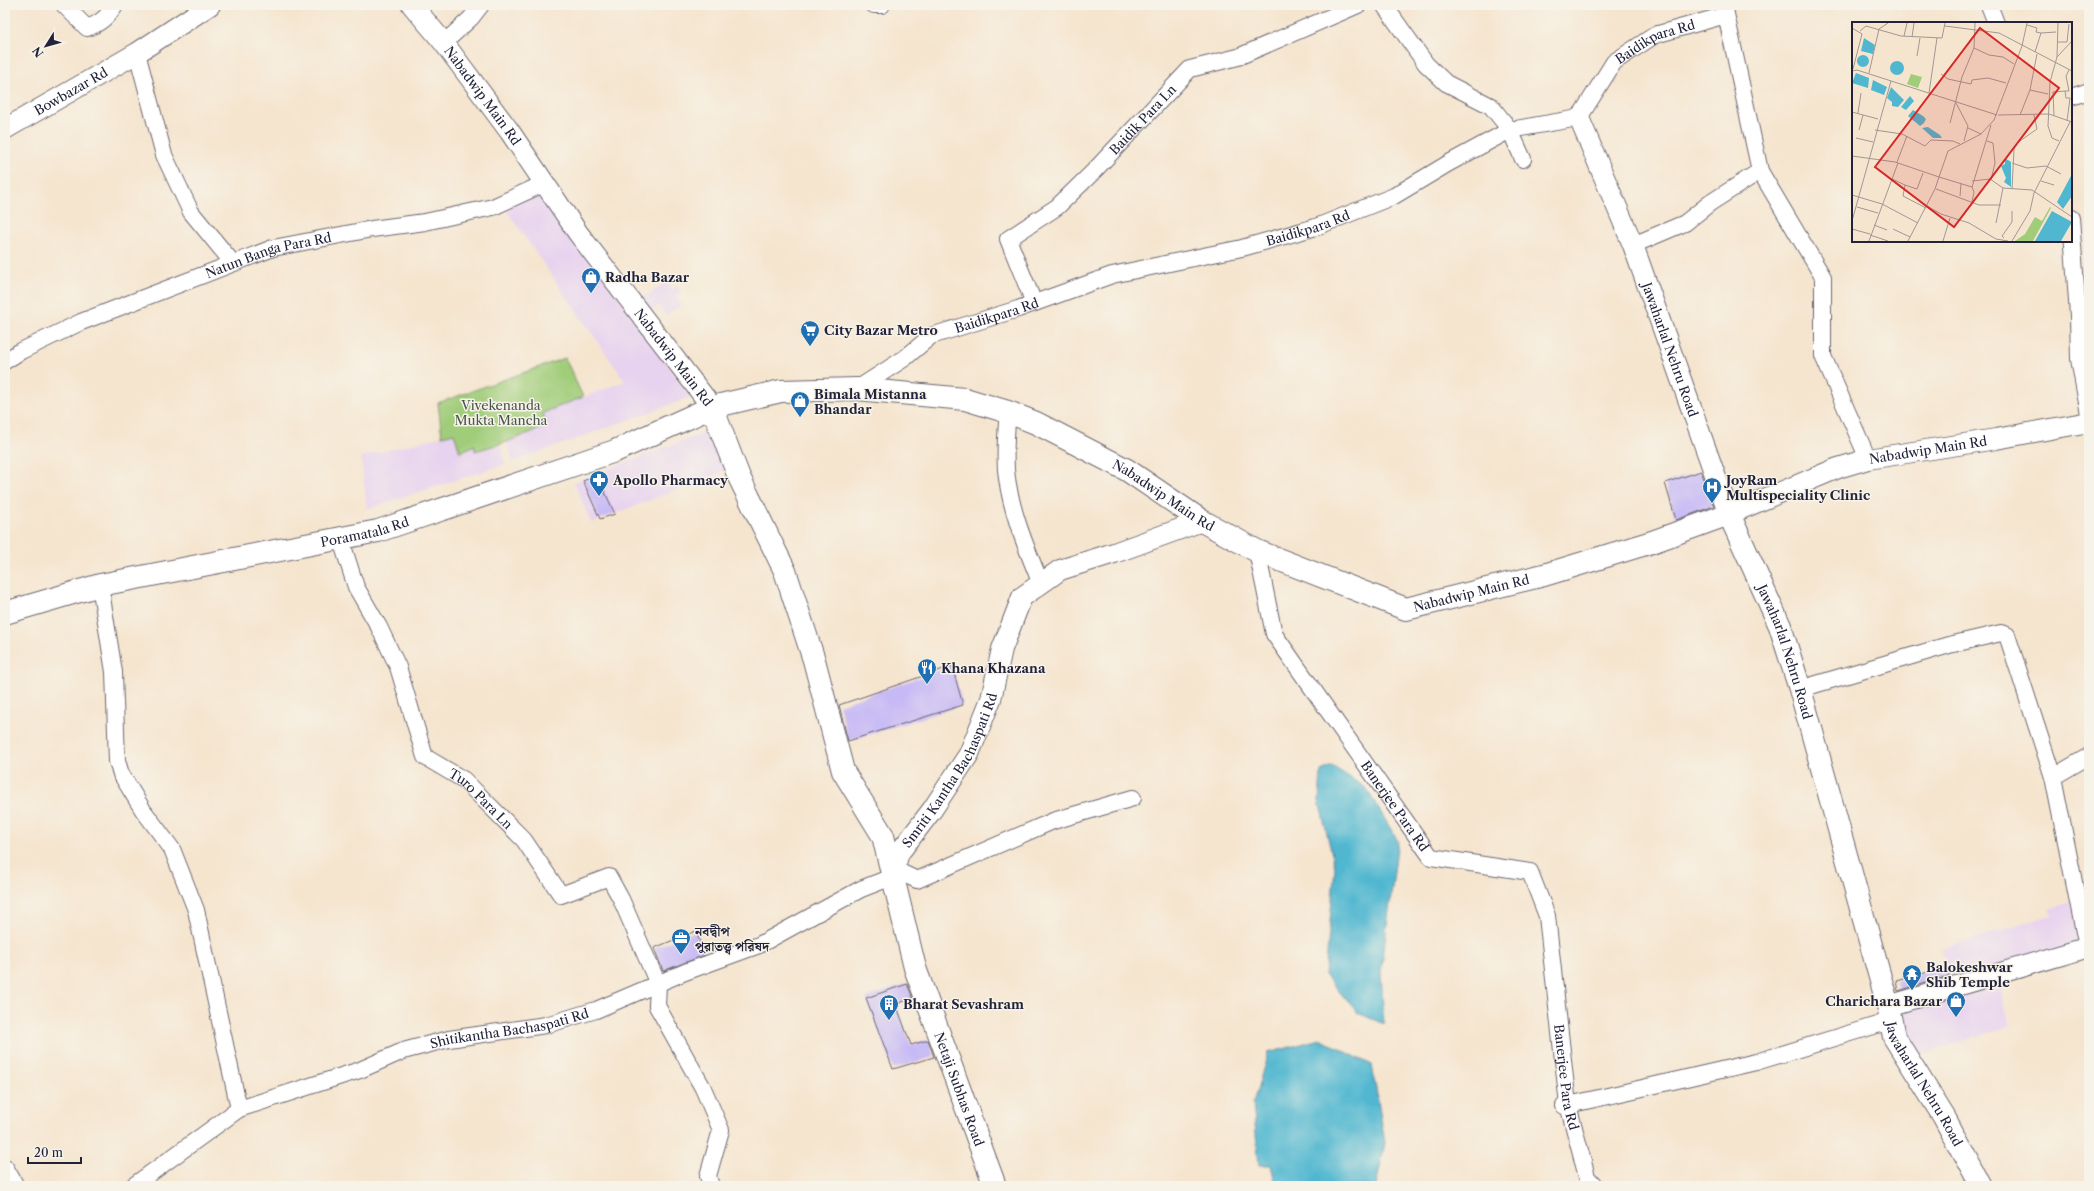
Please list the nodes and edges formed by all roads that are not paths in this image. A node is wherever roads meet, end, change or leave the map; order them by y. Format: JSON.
{"nodes":[{"id":1,"x":64,"y":5,"type":"edge"},
{"id":2,"x":115,"y":5,"type":"edge"},
{"id":3,"x":210,"y":5,"type":"edge"},
{"id":4,"x":412,"y":5,"type":"edge"},
{"id":5,"x":481,"y":5,"type":"edge"},
{"id":6,"x":874,"y":5,"type":"edge"},
{"id":7,"x":882,"y":5,"type":"edge"},
{"id":8,"x":1358,"y":5,"type":"edge"},
{"id":9,"x":1384,"y":5,"type":"edge"},
{"id":10,"x":1989,"y":5,"type":"edge"},
{"id":11,"x":1725,"y":10,"type":"edge"},
{"id":12,"x":1996,"y":22,"type":"edge"},
{"id":13,"x":444,"y":43,"type":"junction"},
{"id":14,"x":137,"y":54,"type":"junction"},
{"id":15,"x":2089,"y":91,"type":"edge"},
{"id":16,"x":2072,"y":97,"type":"edge"},
{"id":17,"x":1579,"y":118,"type":"junction"},
{"id":18,"x":5,"y":129,"type":"edge"},
{"id":19,"x":1510,"y":130,"type":"junction"},
{"id":20,"x":1523,"y":159,"type":"dead end"},
{"id":21,"x":1760,"y":171,"type":"junction"},
{"id":22,"x":543,"y":184,"type":"junction"},
{"id":23,"x":2072,"y":232,"type":"edge"},
{"id":24,"x":1633,"y":245,"type":"junction"},
{"id":25,"x":232,"y":262,"type":"junction"},
{"id":26,"x":1034,"y":303,"type":"junction"},
{"id":27,"x":5,"y":361,"type":"edge"},
{"id":28,"x":857,"y":389,"type":"junction"},
{"id":29,"x":712,"y":407,"type":"junction"},
{"id":30,"x":1008,"y":412,"type":"junction"},
{"id":31,"x":2089,"y":414,"type":"edge"},
{"id":32,"x":2089,"y":422,"type":"edge"},
{"id":33,"x":1868,"y":459,"type":"junction"},
{"id":34,"x":1730,"y":514,"type":"junction"},
{"id":35,"x":1202,"y":521,"type":"junction"},
{"id":36,"x":341,"y":540,"type":"junction"},
{"id":37,"x":1257,"y":551,"type":"junction"},
{"id":38,"x":1041,"y":584,"type":"junction"},
{"id":39,"x":100,"y":585,"type":"junction"},
{"id":40,"x":5,"y":613,"type":"edge"},
{"id":41,"x":1800,"y":689,"type":"junction"},
{"id":42,"x":2089,"y":756,"type":"edge"},
{"id":43,"x":2053,"y":777,"type":"junction"},
{"id":44,"x":1133,"y":798,"type":"dead end"},
{"id":45,"x":897,"y":874,"type":"junction"},
{"id":46,"x":2088,"y":947,"type":"edge"},
{"id":47,"x":657,"y":989,"type":"junction"},
{"id":48,"x":1889,"y":1014,"type":"junction"},
{"id":49,"x":1566,"y":1106,"type":"junction"},
{"id":50,"x":239,"y":1109,"type":"junction"},
{"id":51,"x":5,"y":1166,"type":"edge"},
{"id":52,"x":16,"y":1186,"type":"edge"},
{"id":53,"x":133,"y":1186,"type":"edge"},
{"id":54,"x":711,"y":1186,"type":"edge"},
{"id":55,"x":995,"y":1186,"type":"edge"},
{"id":56,"x":1595,"y":1186,"type":"edge"},
{"id":57,"x":1981,"y":1186,"type":"edge"}],
"edges":[{"from":1,"to":2,"type":"street"},
{"from":3,"to":14,"type":"street","name":"Bowbazar Rd"},
{"from":4,"to":13,"type":"street","name":"Nabadwip Main Rd"},
{"from":5,"to":13,"type":"street"},
{"from":6,"to":7,"type":"street"},
{"from":8,"to":26,"type":"street","name":"Baidik Para Ln"},
{"from":9,"to":19,"type":"street"},
{"from":10,"to":12,"type":"street"},
{"from":11,"to":17,"type":"street","name":"Baidikpara Rd"},
{"from":11,"to":21,"type":"street"},
{"from":13,"to":22,"type":"street","name":"Nabadwip Main Rd"},
{"from":14,"to":18,"type":"street","name":"Bowbazar Rd"},
{"from":14,"to":25,"type":"street"},
{"from":15,"to":16,"type":"street"},
{"from":17,"to":19,"type":"street","name":"Baidikpara Rd"},
{"from":17,"to":24,"type":"street","name":"Jawaharlal Nehru Road"},
{"from":19,"to":20,"type":"street"},
{"from":19,"to":26,"type":"street","name":"Baidikpara Rd"},
{"from":21,"to":24,"type":"street"},
{"from":21,"to":33,"type":"street"},
{"from":22,"to":25,"type":"street","name":"Natun Banga Para Rd"},
{"from":22,"to":29,"type":"street","name":"Nabadwip Main Rd"},
{"from":23,"to":31,"type":"street"},
{"from":24,"to":34,"type":"street","name":"Jawaharlal Nehru Road"},
{"from":25,"to":27,"type":"street","name":"Natun Banga Para Rd"},
{"from":26,"to":28,"type":"street","name":"Baidikpara Rd"},
{"from":28,"to":29,"type":"main road","name":"Nabadwip Main Rd"},
{"from":28,"to":30,"type":"main road","name":"Nabadwip Main Rd"},
{"from":29,"to":36,"type":"main road","name":"Poramatala Rd"},
{"from":29,"to":45,"type":"main road","name":"Netaji Subhas Road"},
{"from":30,"to":35,"type":"main road","name":"Nabadwip Main Rd"},
{"from":30,"to":38,"type":"street"},
{"from":32,"to":33,"type":"street","name":"Nabadwip Main Rd"},
{"from":33,"to":34,"type":"street","name":"Nabadwip Main Rd"},
{"from":34,"to":37,"type":"main road","name":"Nabadwip Main Rd"},
{"from":34,"to":41,"type":"main road","name":"Jawaharlal Nehru Road"},
{"from":35,"to":37,"type":"main road","name":"Nabadwip Main Rd"},
{"from":35,"to":38,"type":"street","name":"Smriti Kantha Bachaspati Rd"},
{"from":36,"to":39,"type":"main road","name":"Poramatala Rd"},
{"from":36,"to":47,"type":"street","name":"Turo Para Ln"},
{"from":37,"to":49,"type":"street","name":"Banerjee Para Rd"},
{"from":38,"to":45,"type":"street","name":"Smriti Kantha Bachaspati Rd"},
{"from":39,"to":40,"type":"main road","name":"Poramatala Rd"},
{"from":39,"to":50,"type":"street"},
{"from":41,"to":43,"type":"street"},
{"from":41,"to":48,"type":"main road","name":"Jawaharlal Nehru Road"},
{"from":42,"to":43,"type":"street"},
{"from":43,"to":46,"type":"street"},
{"from":44,"to":45,"type":"street"},
{"from":45,"to":47,"type":"street","name":"Shitikantha Bachaspati Rd"},
{"from":45,"to":55,"type":"main road","name":"Netaji Subhas Road"},
{"from":46,"to":48,"type":"street"},
{"from":47,"to":50,"type":"street","name":"Shitikantha Bachaspati Rd"},
{"from":47,"to":54,"type":"street"},
{"from":48,"to":49,"type":"street"},
{"from":48,"to":57,"type":"main road","name":"Jawaharlal Nehru Road"},
{"from":49,"to":56,"type":"street","name":"Banerjee Para Rd"},
{"from":50,"to":53,"type":"street","name":"Shitikantha Bachaspati Rd"},
{"from":51,"to":52,"type":"street"}]}
